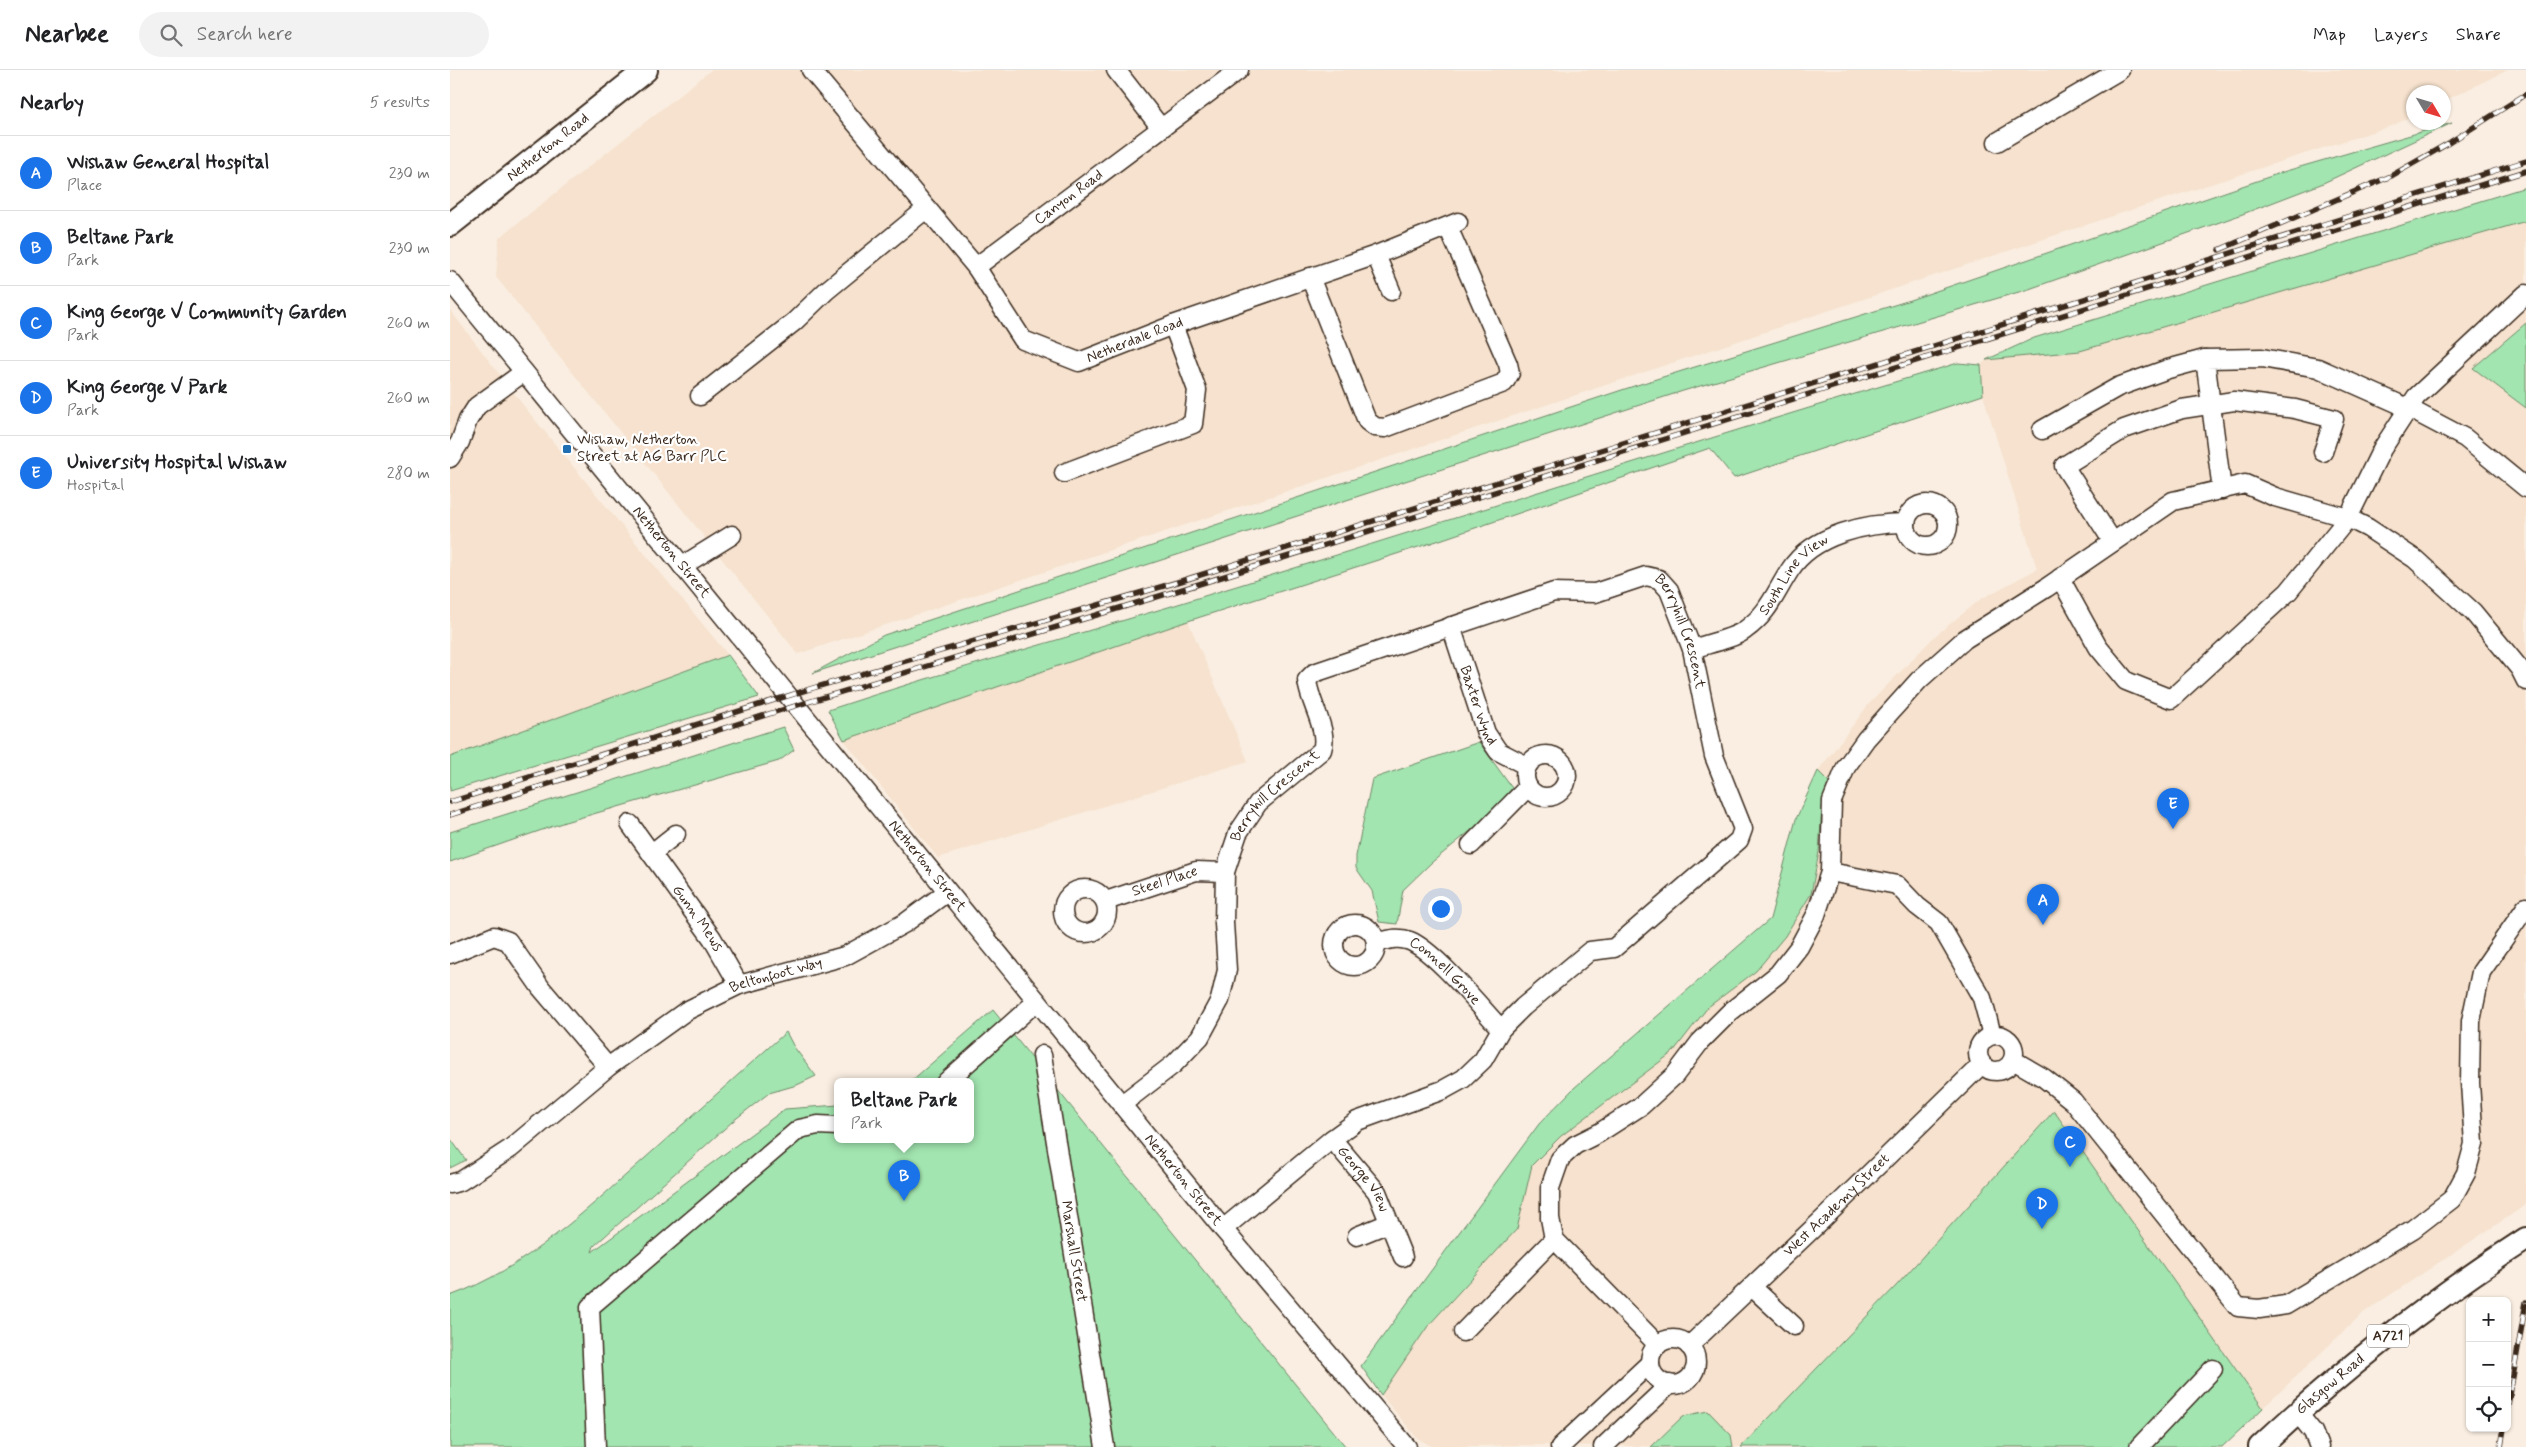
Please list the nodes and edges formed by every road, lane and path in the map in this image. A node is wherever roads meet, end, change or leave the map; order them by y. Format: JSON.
{"nodes":[{"id":1,"x":646,"y":70,"type":"edge"},
{"id":2,"x":811,"y":70,"type":"edge"},
{"id":3,"x":1116,"y":70,"type":"edge"},
{"id":4,"x":1239,"y":70,"type":"edge"},
{"id":5,"x":2120,"y":70,"type":"edge"},
{"id":6,"x":1161,"y":128,"type":"junction"},
{"id":7,"x":1997,"y":142,"type":"dead end"},
{"id":8,"x":926,"y":209,"type":"junction"},
{"id":9,"x":450,"y":225,"type":"edge"},
{"id":10,"x":1376,"y":255,"type":"junction"},
{"id":11,"x":976,"y":267,"type":"junction"},
{"id":12,"x":1310,"y":277,"type":"junction"},
{"id":13,"x":450,"y":282,"type":"edge"},
{"id":14,"x":1391,"y":291,"type":"dead end"},
{"id":15,"x":2526,"y":294,"type":"edge"},
{"id":16,"x":1173,"y":325,"type":"junction"},
{"id":17,"x":2205,"y":360,"type":"junction"},
{"id":18,"x":524,"y":372,"type":"junction"},
{"id":19,"x":700,"y":396,"type":"dead end"},
{"id":20,"x":2210,"y":405,"type":"junction"},
{"id":21,"x":2408,"y":408,"type":"junction"},
{"id":22,"x":2042,"y":430,"type":"dead end"},
{"id":23,"x":2323,"y":452,"type":"dead end"},
{"id":24,"x":450,"y":458,"type":"edge"},
{"id":25,"x":1064,"y":473,"type":"dead end"},
{"id":26,"x":2526,"y":488,"type":"edge"},
{"id":27,"x":2222,"y":490,"type":"junction"},
{"id":28,"x":2348,"y":518,"type":"junction"},
{"id":29,"x":1906,"y":523,"type":"dead end"},
{"id":30,"x":732,"y":535,"type":"dead end"},
{"id":31,"x":2113,"y":542,"type":"junction"},
{"id":32,"x":682,"y":566,"type":"junction"},
{"id":33,"x":2060,"y":578,"type":"junction"},
{"id":34,"x":1451,"y":626,"type":"junction"},
{"id":35,"x":1692,"y":649,"type":"junction"},
{"id":36,"x":2526,"y":681,"type":"edge"},
{"id":37,"x":1527,"y":766,"type":"junction"},
{"id":38,"x":1528,"y":787,"type":"junction"},
{"id":39,"x":630,"y":824,"type":"dead end"},
{"id":40,"x":676,"y":834,"type":"dead end"},
{"id":41,"x":1471,"y":844,"type":"dead end"},
{"id":42,"x":652,"y":853,"type":"junction"},
{"id":43,"x":1225,"y":872,"type":"junction"},
{"id":44,"x":1830,"y":872,"type":"junction"},
{"id":45,"x":947,"y":892,"type":"junction"},
{"id":46,"x":1106,"y":901,"type":"dead end"},
{"id":47,"x":2526,"y":907,"type":"edge"},
{"id":48,"x":1376,"y":943,"type":"dead end"},
{"id":49,"x":450,"y":954,"type":"edge"},
{"id":50,"x":739,"y":985,"type":"junction"},
{"id":51,"x":1037,"y":1001,"type":"junction"},
{"id":52,"x":1501,"y":1029,"type":"junction"},
{"id":53,"x":1992,"y":1035,"type":"junction"},
{"id":54,"x":1042,"y":1055,"type":"dead end"},
{"id":55,"x":2013,"y":1060,"type":"junction"},
{"id":56,"x":1982,"y":1064,"type":"junction"},
{"id":57,"x":608,"y":1067,"type":"junction"},
{"id":58,"x":950,"y":1078,"type":"edge"},
{"id":59,"x":1122,"y":1104,"type":"junction"},
{"id":60,"x":834,"y":1126,"type":"edge"},
{"id":61,"x":1332,"y":1139,"type":"junction"},
{"id":62,"x":450,"y":1184,"type":"edge"},
{"id":63,"x":1389,"y":1223,"type":"junction"},
{"id":64,"x":1223,"y":1229,"type":"junction"},
{"id":65,"x":1357,"y":1236,"type":"dead end"},
{"id":66,"x":1554,"y":1239,"type":"junction"},
{"id":67,"x":2526,"y":1239,"type":"edge"},
{"id":68,"x":1403,"y":1257,"type":"dead end"},
{"id":69,"x":1752,"y":1287,"type":"junction"},
{"id":70,"x":1794,"y":1326,"type":"dead end"},
{"id":71,"x":1463,"y":1332,"type":"dead end"},
{"id":72,"x":1658,"y":1345,"type":"junction"},
{"id":73,"x":1689,"y":1346,"type":"junction"},
{"id":74,"x":1650,"y":1363,"type":"junction"},
{"id":75,"x":2213,"y":1370,"type":"dead end"},
{"id":76,"x":1670,"y":1384,"type":"junction"},
{"id":77,"x":2297,"y":1412,"type":"junction"},
{"id":78,"x":596,"y":1447,"type":"edge"},
{"id":79,"x":1105,"y":1447,"type":"edge"},
{"id":80,"x":1408,"y":1447,"type":"edge"},
{"id":81,"x":1560,"y":1447,"type":"edge"},
{"id":82,"x":1603,"y":1447,"type":"edge"},
{"id":83,"x":2139,"y":1447,"type":"edge"},
{"id":84,"x":2260,"y":1447,"type":"edge"},
{"id":85,"x":2319,"y":1447,"type":"edge"}],
"edges":[{"from":1,"to":9,"type":"main road","name":"Netherton Road"},
{"from":2,"to":8,"type":"street","name":"Netherdale Road"},
{"from":3,"to":6,"type":"street"},
{"from":4,"to":6,"type":"street","name":"Canyon Road"},
{"from":5,"to":7,"type":"street"},
{"from":6,"to":11,"type":"street","name":"Canyon Road"},
{"from":8,"to":11,"type":"street","name":"Netherdale Road"},
{"from":8,"to":19,"type":"street"},
{"from":10,"to":12,"type":"street","name":"Netherdale Road"},
{"from":10,"to":12,"type":"street","name":"Netherdale Road"},
{"from":10,"to":14,"type":"street"},
{"from":11,"to":16,"type":"street","name":"Netherdale Road"},
{"from":12,"to":16,"type":"street","name":"Netherdale Road"},
{"from":13,"to":18,"type":"street","name":"Netherton Street"},
{"from":15,"to":21,"type":"street"},
{"from":16,"to":25,"type":"street"},
{"from":17,"to":20,"type":"street"},
{"from":17,"to":21,"type":"street"},
{"from":17,"to":22,"type":"street"},
{"from":18,"to":24,"type":"street"},
{"from":18,"to":32,"type":"street","name":"Netherton Street"},
{"from":20,"to":23,"type":"street"},
{"from":20,"to":27,"type":"street"},
{"from":20,"to":31,"type":"street"},
{"from":21,"to":26,"type":"street"},
{"from":21,"to":28,"type":"street"},
{"from":27,"to":28,"type":"street"},
{"from":27,"to":31,"type":"street"},
{"from":28,"to":33,"type":"street"},
{"from":28,"to":36,"type":"street"},
{"from":29,"to":35,"type":"street","name":"South Line View"},
{"from":30,"to":32,"type":"street"},
{"from":31,"to":33,"type":"street"},
{"from":32,"to":45,"type":"street","name":"Netherton Street"},
{"from":33,"to":44,"type":"street"},
{"from":34,"to":35,"type":"street","name":"Berryhill Crescent"},
{"from":34,"to":37,"type":"street","name":"Baxter Wynd"},
{"from":34,"to":43,"type":"street","name":"Berryhill Crescent"},
{"from":35,"to":52,"type":"street","name":"Berryhill Crescent"},
{"from":37,"to":38,"type":"street"},
{"from":37,"to":38,"type":"street"},
{"from":38,"to":41,"type":"street"},
{"from":39,"to":42,"type":"street","name":"Gunn Mews"},
{"from":40,"to":42,"type":"street"},
{"from":42,"to":50,"type":"street","name":"Gunn Mews"},
{"from":43,"to":46,"type":"street","name":"Steel Place"},
{"from":43,"to":59,"type":"street","name":"Berryhill Crescent"},
{"from":44,"to":53,"type":"street"},
{"from":44,"to":66,"type":"street"},
{"from":45,"to":50,"type":"street","name":"Beltonfoot Way"},
{"from":45,"to":51,"type":"street","name":"Netherton Street"},
{"from":47,"to":55,"type":"street"},
{"from":48,"to":52,"type":"street","name":"Connell Grove"},
{"from":49,"to":57,"type":"street"},
{"from":50,"to":57,"type":"street","name":"Beltonfoot Way"},
{"from":51,"to":58,"type":"street"},
{"from":51,"to":59,"type":"street","name":"Netherton Street"},
{"from":52,"to":61,"type":"street","name":"Berryhill Crescent"},
{"from":53,"to":55,"type":"street"},
{"from":53,"to":56,"type":"street"},
{"from":54,"to":79,"type":"street","name":"Marshall Street"},
{"from":55,"to":56,"type":"street"},
{"from":56,"to":69,"type":"street","name":"West Academy Street"},
{"from":57,"to":62,"type":"street","name":"Beltonfoot Way"},
{"from":59,"to":64,"type":"street","name":"Netherton Street"},
{"from":60,"to":78,"type":"street"},
{"from":61,"to":63,"type":"street","name":"George View"},
{"from":61,"to":64,"type":"street","name":"Berryhill Crescent"},
{"from":63,"to":65,"type":"street","name":"George View"},
{"from":63,"to":68,"type":"street","name":"George View"},
{"from":64,"to":80,"type":"street","name":"Netherton Street"},
{"from":66,"to":71,"type":"street"},
{"from":66,"to":72,"type":"street"},
{"from":67,"to":77,"type":"main road","name":"Glasgow Road","number":"A721"},
{"from":69,"to":70,"type":"street"},
{"from":69,"to":73,"type":"street","name":"West Academy Street"},
{"from":72,"to":73,"type":"street"},
{"from":72,"to":74,"type":"street"},
{"from":73,"to":76,"type":"street"},
{"from":74,"to":76,"type":"street"},
{"from":74,"to":81,"type":"street"},
{"from":75,"to":83,"type":"street"},
{"from":76,"to":82,"type":"street"},
{"from":77,"to":84,"type":"main road","name":"Glasgow Road","number":"A721"},
{"from":77,"to":85,"type":"street"}]}
